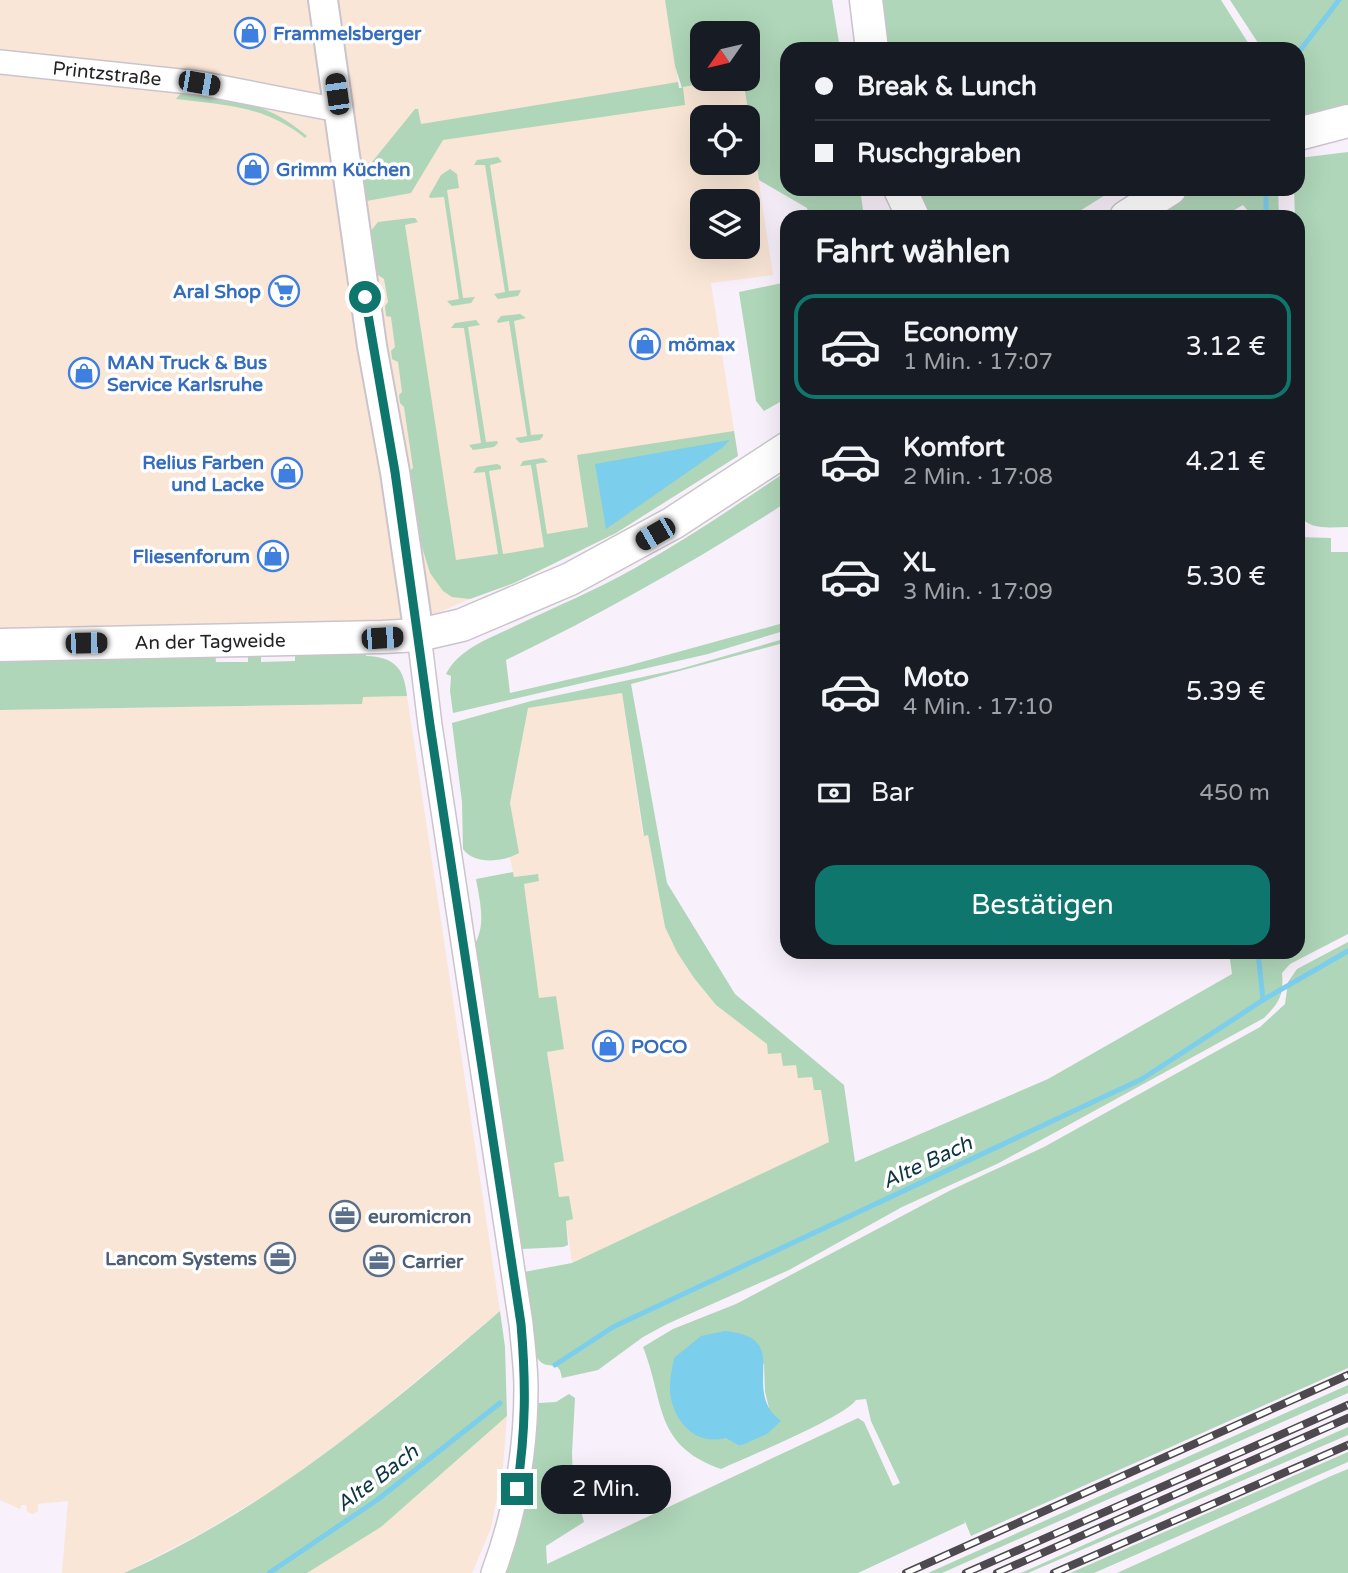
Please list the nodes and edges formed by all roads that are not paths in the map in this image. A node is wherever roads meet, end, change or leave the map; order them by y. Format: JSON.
{"nodes":[{"id":1,"x":323,"y":0,"type":"edge"},
{"id":2,"x":866,"y":0,"type":"edge"},
{"id":3,"x":871,"y":42,"type":"edge"},
{"id":4,"x":0,"y":62,"type":"edge"},
{"id":5,"x":338,"y":110,"type":"junction"},
{"id":6,"x":1348,"y":121,"type":"edge"},
{"id":7,"x":1305,"y":132,"type":"edge"},
{"id":8,"x":1159,"y":196,"type":"edge"},
{"id":9,"x":1137,"y":210,"type":"edge"},
{"id":10,"x":780,"y":454,"type":"edge"},
{"id":11,"x":419,"y":635,"type":"junction"},
{"id":12,"x":0,"y":645,"type":"edge"},
{"id":13,"x":494,"y":1573,"type":"edge"}],
"edges":[{"from":1,"to":5,"type":"street"},
{"from":2,"to":3,"type":"main road"},
{"from":4,"to":5,"type":"street","name":"Printzstraße"},
{"from":5,"to":11,"type":"street"},
{"from":6,"to":7,"type":"main road"},
{"from":8,"to":9,"type":"main road"},
{"from":10,"to":11,"type":"main road","name":"An der Tagweide"},
{"from":11,"to":12,"type":"main road","name":"An der Tagweide"},
{"from":11,"to":13,"type":"street"}]}
